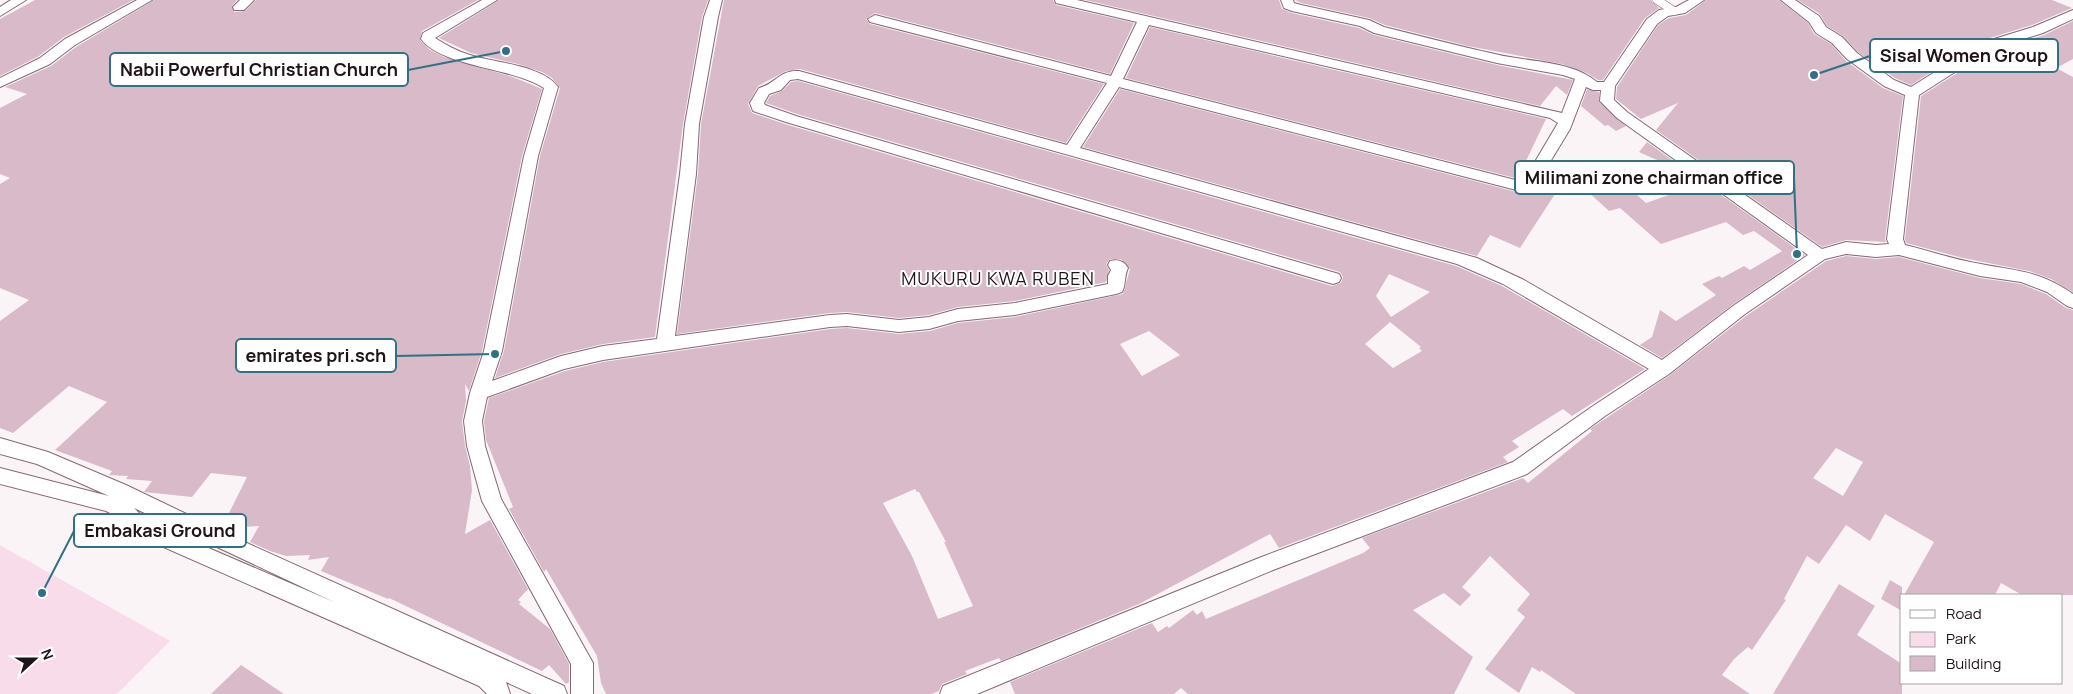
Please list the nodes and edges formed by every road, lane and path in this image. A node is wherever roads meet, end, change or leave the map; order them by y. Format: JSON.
{"nodes":[{"id":1,"x":20,"y":0,"type":"edge"},
{"id":2,"x":146,"y":0,"type":"edge"},
{"id":3,"x":491,"y":0,"type":"edge"},
{"id":4,"x":716,"y":0,"type":"edge"},
{"id":5,"x":1061,"y":0,"type":"edge"},
{"id":6,"x":1287,"y":0,"type":"edge"},
{"id":7,"x":1657,"y":0,"type":"edge"},
{"id":8,"x":1698,"y":0,"type":"edge"},
{"id":9,"x":1787,"y":0,"type":"edge"},
{"id":10,"x":1674,"y":11,"type":"junction"},
{"id":11,"x":0,"y":12,"type":"edge"},
{"id":12,"x":2073,"y":14,"type":"edge"},
{"id":13,"x":875,"y":19,"type":"dead end"},
{"id":14,"x":1145,"y":20,"type":"junction"},
{"id":15,"x":1583,"y":77,"type":"junction"},
{"id":16,"x":1115,"y":82,"type":"junction"},
{"id":17,"x":0,"y":83,"type":"edge"},
{"id":18,"x":1608,"y":86,"type":"junction"},
{"id":19,"x":1912,"y":93,"type":"junction"},
{"id":20,"x":1566,"y":121,"type":"junction"},
{"id":21,"x":1071,"y":150,"type":"junction"},
{"id":22,"x":1900,"y":249,"type":"junction"},
{"id":23,"x":1820,"y":255,"type":"junction"},
{"id":24,"x":1116,"y":265,"type":"dead end"},
{"id":25,"x":1333,"y":278,"type":"dead end"},
{"id":26,"x":2073,"y":302,"type":"edge"},
{"id":27,"x":665,"y":343,"type":"junction"},
{"id":28,"x":1662,"y":369,"type":"junction"},
{"id":29,"x":478,"y":393,"type":"junction"},
{"id":30,"x":0,"y":446,"type":"edge"},
{"id":31,"x":0,"y":476,"type":"edge"},
{"id":32,"x":499,"y":694,"type":"edge"},
{"id":33,"x":556,"y":694,"type":"edge"},
{"id":34,"x":582,"y":694,"type":"edge"},
{"id":35,"x":951,"y":694,"type":"edge"}],
"edges":[{"from":1,"to":11,"type":"street"},
{"from":2,"to":17,"type":"street"},
{"from":3,"to":29,"type":"street"},
{"from":4,"to":27,"type":"street"},
{"from":5,"to":14,"type":"street"},
{"from":6,"to":15,"type":"street"},
{"from":7,"to":10,"type":"lane"},
{"from":8,"to":10,"type":"street"},
{"from":9,"to":19,"type":"street"},
{"from":10,"to":18,"type":"street"},
{"from":12,"to":19,"type":"street"},
{"from":13,"to":16,"type":"street"},
{"from":14,"to":16,"type":"street"},
{"from":14,"to":20,"type":"street"},
{"from":15,"to":18,"type":"street"},
{"from":15,"to":20,"type":"street"},
{"from":16,"to":20,"type":"street"},
{"from":16,"to":21,"type":"street"},
{"from":18,"to":23,"type":"street"},
{"from":19,"to":22,"type":"street"},
{"from":21,"to":25,"type":"street"},
{"from":21,"to":28,"type":"street"},
{"from":22,"to":23,"type":"street"},
{"from":22,"to":26,"type":"street"},
{"from":23,"to":28,"type":"street"},
{"from":24,"to":27,"type":"street"},
{"from":27,"to":29,"type":"street"},
{"from":28,"to":35,"type":"street"},
{"from":29,"to":34,"type":"street"},
{"from":30,"to":33,"type":"street"},
{"from":31,"to":32,"type":"street"}]}
